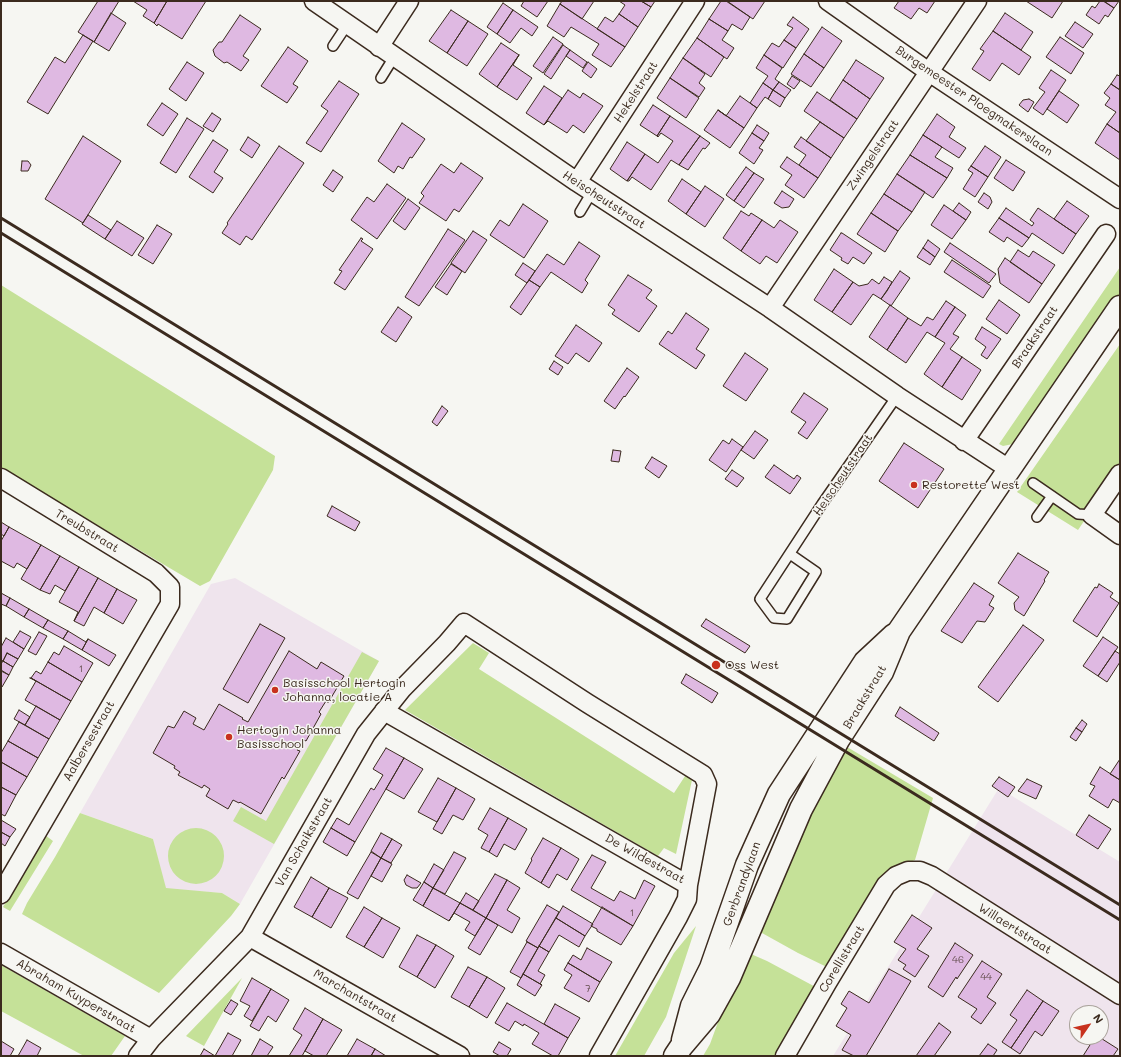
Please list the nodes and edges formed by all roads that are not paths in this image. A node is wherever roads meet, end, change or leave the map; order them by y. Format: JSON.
{"nodes":[{"id":1,"x":314,"y":1,"type":"edge"},
{"id":2,"x":409,"y":1,"type":"edge"},
{"id":3,"x":695,"y":1,"type":"edge"},
{"id":4,"x":828,"y":1,"type":"edge"},
{"id":5,"x":977,"y":1,"type":"edge"},
{"id":6,"x":347,"y":25,"type":"junction"},
{"id":7,"x":333,"y":46,"type":"dead end"},
{"id":8,"x":379,"y":47,"type":"junction"},
{"id":9,"x":394,"y":57,"type":"junction"},
{"id":10,"x":929,"y":72,"type":"junction"},
{"id":11,"x":381,"y":78,"type":"dead end"},
{"id":12,"x":577,"y":182,"type":"junction"},
{"id":13,"x":592,"y":192,"type":"junction"},
{"id":14,"x":1120,"y":199,"type":"edge"},
{"id":15,"x":580,"y":212,"type":"dead end"},
{"id":16,"x":1106,"y":234,"type":"dead end"},
{"id":17,"x":1120,"y":307,"type":"edge"},
{"id":18,"x":770,"y":308,"type":"junction"},
{"id":19,"x":897,"y":396,"type":"junction"},
{"id":20,"x":964,"y":440,"type":"junction"},
{"id":21,"x":1009,"y":469,"type":"junction"},
{"id":22,"x":1120,"y":474,"type":"edge"},
{"id":23,"x":1,"y":478,"type":"edge"},
{"id":24,"x":1033,"y":484,"type":"dead end"},
{"id":25,"x":1052,"y":496,"type":"junction"},
{"id":26,"x":1092,"y":515,"type":"junction"},
{"id":27,"x":1037,"y":517,"type":"dead end"},
{"id":28,"x":1120,"y":535,"type":"edge"},
{"id":29,"x":790,"y":554,"type":"junction"},
{"id":30,"x":170,"y":587,"type":"joint"},
{"id":31,"x":464,"y":623,"type":"joint"},
{"id":32,"x":384,"y":711,"type":"junction"},
{"id":33,"x":830,"y":734,"type":"joint"},
{"id":34,"x":908,"y":871,"type":"joint"},
{"id":35,"x":688,"y":884,"type":"junction"},
{"id":36,"x":1,"y":894,"type":"edge"},
{"id":37,"x":250,"y":937,"type":"junction"},
{"id":38,"x":1,"y":953,"type":"edge"},
{"id":39,"x":1120,"y":995,"type":"edge"},
{"id":40,"x":151,"y":1039,"type":"junction"},
{"id":41,"x":678,"y":1051,"type":"edge"},
{"id":42,"x":138,"y":1056,"type":"edge"},
{"id":43,"x":460,"y":1056,"type":"edge"},
{"id":44,"x":599,"y":1056,"type":"edge"},
{"id":45,"x":785,"y":1056,"type":"edge"}],
"edges":[{"from":1,"to":6,"type":"street","name":"Heischeutstraat"},
{"from":2,"to":8,"type":"street"},
{"from":3,"to":12,"type":"street","name":"Hekelstraat"},
{"from":4,"to":10,"type":"street","name":"Burgemeester Ploegmakerslaan"},
{"from":5,"to":10,"type":"street","name":"Zwingelstraat"},
{"from":6,"to":7,"type":"lane"},
{"from":6,"to":8,"type":"street","name":"Heischeutstraat"},
{"from":8,"to":9,"type":"street","name":"Heischeutstraat"},
{"from":9,"to":11,"type":"lane"},
{"from":9,"to":12,"type":"street","name":"Heischeutstraat"},
{"from":10,"to":14,"type":"street","name":"Burgemeester Ploegmakerslaan"},
{"from":10,"to":18,"type":"street","name":"Zwingelstraat"},
{"from":12,"to":13,"type":"street","name":"Heischeutstraat"},
{"from":13,"to":15,"type":"lane"},
{"from":13,"to":18,"type":"street","name":"Heischeutstraat"},
{"from":16,"to":20,"type":"street","name":"Braakstraat"},
{"from":17,"to":21,"type":"street","name":"Braakstraat"},
{"from":18,"to":19,"type":"street","name":"Heischeutstraat"},
{"from":19,"to":20,"type":"street","name":"Heischeutstraat"},
{"from":19,"to":29,"type":"lane","name":"Heischeutstraat"},
{"from":20,"to":21,"type":"street","name":"Heischeutstraat"},
{"from":21,"to":33,"type":"street","name":"Braakstraat"},
{"from":22,"to":26,"type":"street"},
{"from":23,"to":30,"type":"street","name":"Treubstraat"},
{"from":24,"to":25,"type":"lane"},
{"from":25,"to":26,"type":"lane"},
{"from":25,"to":27,"type":"lane"},
{"from":26,"to":28,"type":"street"},
{"from":29,"to":29,"type":"lane","name":"Heischeutstraat"},
{"from":30,"to":36,"type":"street","name":"Aalbersestraat"},
{"from":31,"to":32,"type":"street","name":"Van Schaikstraat"},
{"from":31,"to":35,"type":"street","name":"De Wildestraat"},
{"from":32,"to":35,"type":"street","name":"De Wildestraat"},
{"from":32,"to":37,"type":"street","name":"Van Schaikstraat"},
{"from":33,"to":41,"type":"street","name":"Gerbrandylaan"},
{"from":34,"to":39,"type":"street","name":"Willaertstraat"},
{"from":34,"to":45,"type":"street","name":"Corellistraat"},
{"from":35,"to":44,"type":"street"},
{"from":37,"to":40,"type":"street","name":"Van Schaikstraat"},
{"from":37,"to":43,"type":"street","name":"Marchantstraat"},
{"from":38,"to":40,"type":"street","name":"Abraham Kuyperstraat"},
{"from":40,"to":42,"type":"street","name":"Van Schaikstraat"}]}
